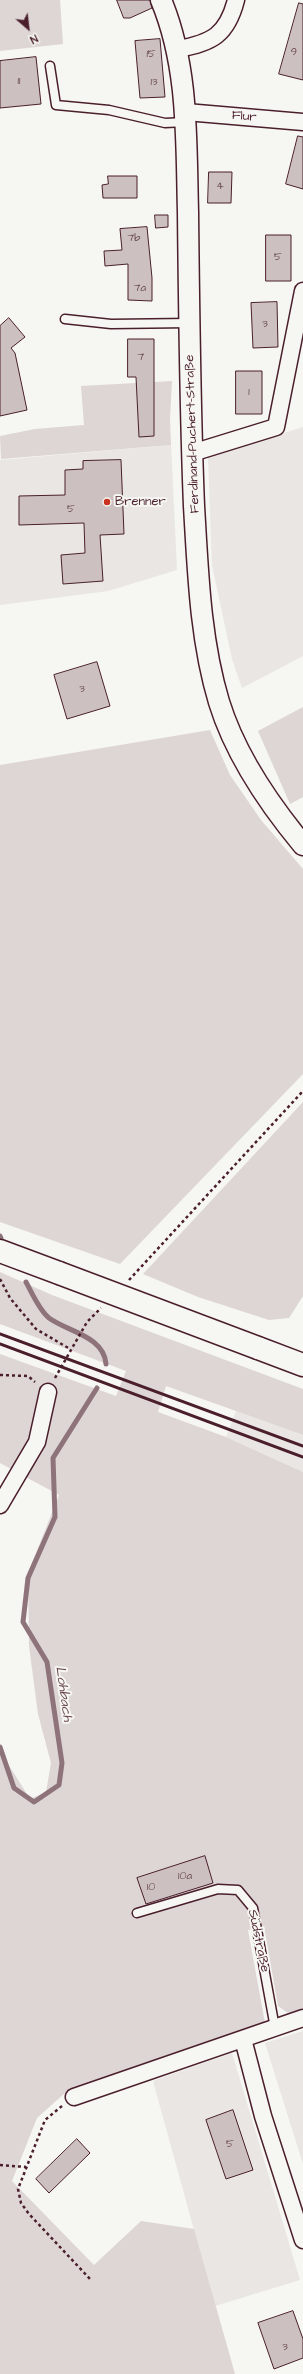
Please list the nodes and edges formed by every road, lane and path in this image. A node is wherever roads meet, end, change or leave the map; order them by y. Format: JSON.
{"nodes":[{"id":1,"x":161,"y":0,"type":"edge"},
{"id":2,"x":236,"y":0,"type":"edge"},
{"id":3,"x":178,"y":49,"type":"junction"},
{"id":4,"x":50,"y":66,"type":"dead end"},
{"id":5,"x":186,"y":117,"type":"junction"},
{"id":6,"x":303,"y":122,"type":"edge"},
{"id":7,"x":303,"y":291,"type":"edge"},
{"id":8,"x":65,"y":319,"type":"dead end"},
{"id":9,"x":190,"y":323,"type":"junction"},
{"id":10,"x":192,"y":453,"type":"junction"},
{"id":11,"x":303,"y":845,"type":"edge"},
{"id":12,"x":303,"y":1091,"type":"edge"},
{"id":13,"x":0,"y":1251,"type":"edge"},
{"id":14,"x":0,"y":1279,"type":"edge"},
{"id":15,"x":124,"y":1285,"type":"dead end"},
{"id":16,"x":103,"y":1306,"type":"dead end"},
{"id":17,"x":70,"y":1350,"type":"junction"},
{"id":18,"x":302,"y":1363,"type":"edge"},
{"id":19,"x":0,"y":1375,"type":"edge"},
{"id":20,"x":48,"y":1392,"type":"junction"},
{"id":21,"x":0,"y":1505,"type":"edge"},
{"id":22,"x":137,"y":1913,"type":"dead end"},
{"id":23,"x":303,"y":2018,"type":"edge"},
{"id":24,"x":275,"y":2028,"type":"junction"},
{"id":25,"x":243,"y":2039,"type":"junction"},
{"id":26,"x":74,"y":2097,"type":"joint"},
{"id":27,"x":0,"y":2165,"type":"edge"},
{"id":28,"x":26,"y":2167,"type":"junction"},
{"id":29,"x":303,"y":2240,"type":"edge"},
{"id":30,"x":90,"y":2279,"type":"dead end"}],
"edges":[{"from":1,"to":3,"type":"street","name":"Ferdinand-Puchert-Straße"},
{"from":2,"to":3,"type":"street"},
{"from":3,"to":5,"type":"street","name":"Ferdinand-Puchert-Straße"},
{"from":4,"to":5,"type":"lane"},
{"from":5,"to":6,"type":"street","name":"Flur"},
{"from":5,"to":9,"type":"street","name":"Ferdinand-Puchert-Straße"},
{"from":7,"to":10,"type":"street"},
{"from":8,"to":9,"type":"lane"},
{"from":9,"to":10,"type":"street","name":"Ferdinand-Puchert-Straße"},
{"from":10,"to":11,"type":"street","name":"Ferdinand-Puchert-Straße"},
{"from":12,"to":15,"type":"path"},
{"from":13,"to":18,"type":"main road","bridge":true},
{"from":14,"to":17,"type":"path"},
{"from":16,"to":17,"type":"path"},
{"from":17,"to":20,"type":"path"},
{"from":19,"to":20,"type":"path"},
{"from":20,"to":21,"type":"street"},
{"from":22,"to":24,"type":"lane","name":"Südstraße"},
{"from":23,"to":24,"type":"street"},
{"from":24,"to":25,"type":"street"},
{"from":25,"to":26,"type":"street"},
{"from":25,"to":29,"type":"street"},
{"from":26,"to":28,"type":"path"},
{"from":27,"to":28,"type":"path"},
{"from":28,"to":30,"type":"path"}]}
